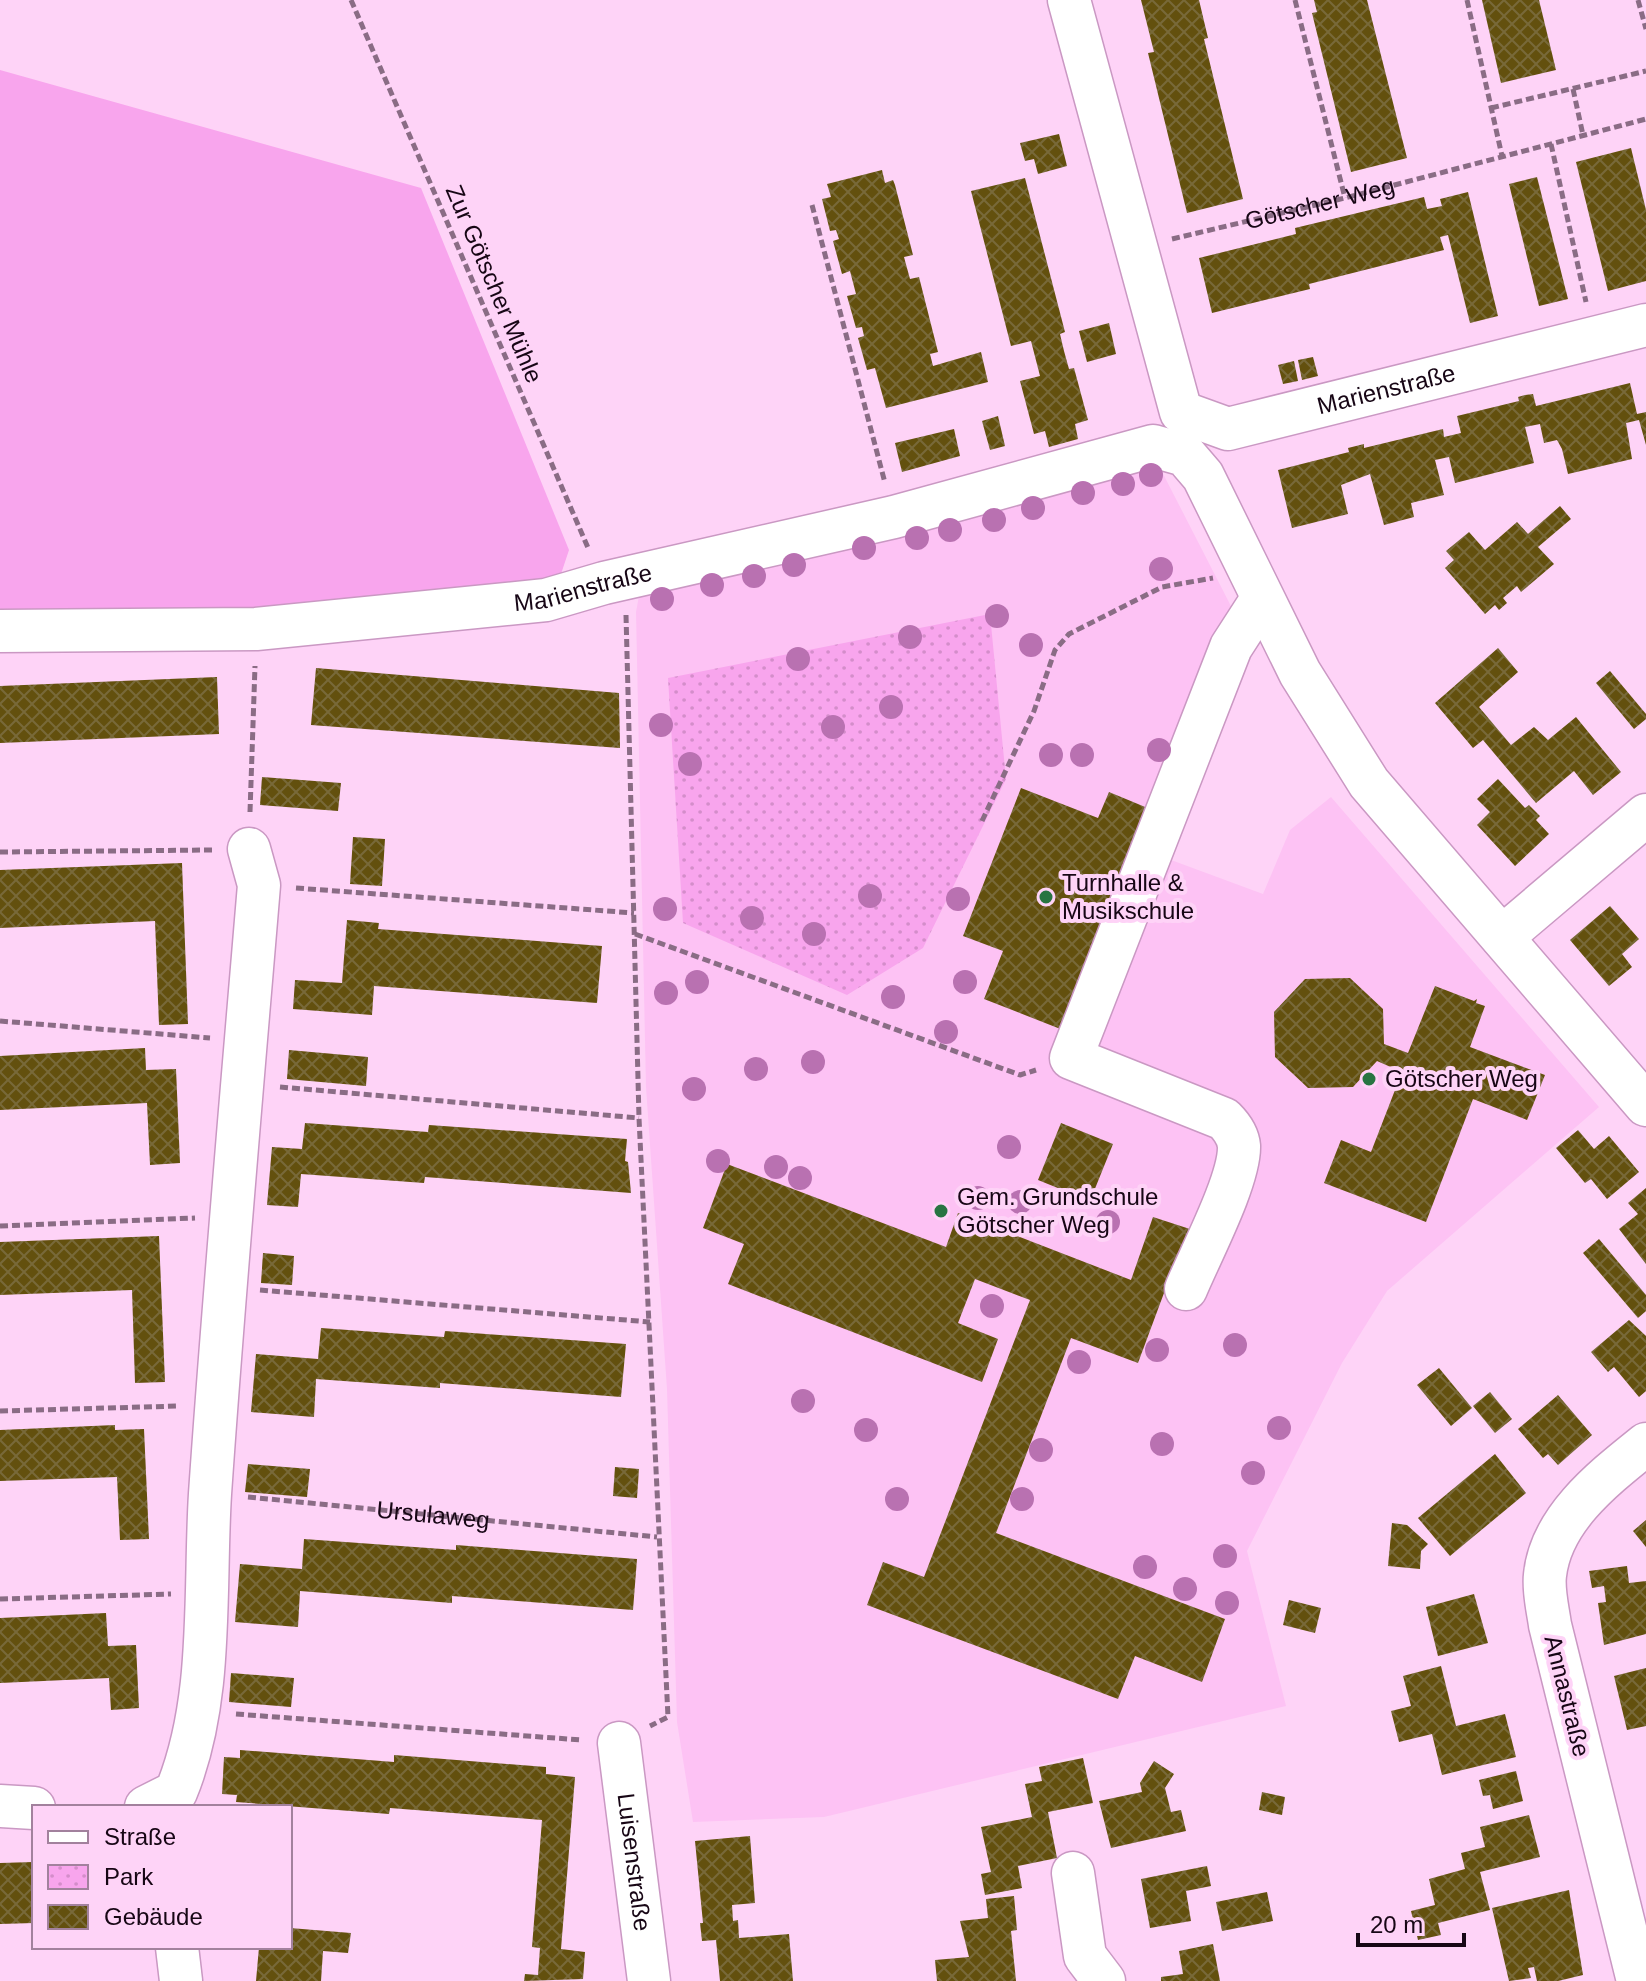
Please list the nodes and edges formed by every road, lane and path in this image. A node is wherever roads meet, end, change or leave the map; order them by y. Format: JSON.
{"nodes":[{"id":1,"x":351,"y":0,"type":"edge"},
{"id":2,"x":1069,"y":0,"type":"edge"},
{"id":3,"x":1295,"y":0,"type":"edge"},
{"id":4,"x":1467,"y":0,"type":"edge"},
{"id":5,"x":1638,"y":0,"type":"edge"},
{"id":6,"x":1646,"y":29,"type":"edge"},
{"id":7,"x":1646,"y":71,"type":"edge"},
{"id":8,"x":1573,"y":89,"type":"junction"},
{"id":9,"x":1491,"y":108,"type":"junction"},
{"id":10,"x":1646,"y":119,"type":"edge"},
{"id":11,"x":1583,"y":135,"type":"junction"},
{"id":12,"x":1551,"y":143,"type":"junction"},
{"id":13,"x":1502,"y":156,"type":"junction"},
{"id":14,"x":1345,"y":198,"type":"junction"},
{"id":15,"x":812,"y":205,"type":"dead end"},
{"id":16,"x":1136,"y":248,"type":"junction"},
{"id":17,"x":1646,"y":325,"type":"edge"},
{"id":18,"x":1594,"y":338,"type":"junction"},
{"id":19,"x":894,"y":517,"type":"junction"},
{"id":20,"x":614,"y":580,"type":"junction"},
{"id":21,"x":1255,"y":586,"type":"junction"},
{"id":22,"x":256,"y":629,"type":"junction"},
{"id":23,"x":0,"y":631,"type":"edge"},
{"id":24,"x":1646,"y":815,"type":"edge"},
{"id":25,"x":982,"y":821,"type":"dead end"},
{"id":26,"x":0,"y":852,"type":"edge"},
{"id":27,"x":254,"y":867,"type":"junction"},
{"id":28,"x":634,"y":913,"type":"junction"},
{"id":29,"x":635,"y":934,"type":"junction"},
{"id":30,"x":1502,"y":937,"type":"junction"},
{"id":31,"x":0,"y":1021,"type":"edge"},
{"id":32,"x":246,"y":1042,"type":"junction"},
{"id":33,"x":1071,"y":1058,"type":"junction"},
{"id":34,"x":244,"y":1084,"type":"junction"},
{"id":35,"x":1646,"y":1105,"type":"edge"},
{"id":36,"x":639,"y":1118,"type":"junction"},
{"id":37,"x":233,"y":1216,"type":"junction"},
{"id":38,"x":0,"y":1226,"type":"edge"},
{"id":39,"x":227,"y":1288,"type":"junction"},
{"id":40,"x":1186,"y":1289,"type":"dead end"},
{"id":41,"x":650,"y":1322,"type":"junction"},
{"id":42,"x":218,"y":1404,"type":"junction"},
{"id":43,"x":0,"y":1411,"type":"edge"},
{"id":44,"x":1646,"y":1444,"type":"edge"},
{"id":45,"x":210,"y":1493,"type":"junction"},
{"id":46,"x":657,"y":1537,"type":"junction"},
{"id":47,"x":205,"y":1593,"type":"junction"},
{"id":48,"x":0,"y":1599,"type":"edge"},
{"id":49,"x":199,"y":1711,"type":"junction"},
{"id":50,"x":619,"y":1743,"type":"junction"},
{"id":51,"x":150,"y":1805,"type":"edge"},
{"id":52,"x":0,"y":1806,"type":"edge"},
{"id":53,"x":32,"y":1808,"type":"edge"},
{"id":54,"x":1073,"y":1873,"type":"dead end"},
{"id":55,"x":177,"y":1949,"type":"edge"},
{"id":56,"x":181,"y":1981,"type":"edge"},
{"id":57,"x":649,"y":1981,"type":"edge"},
{"id":58,"x":1104,"y":1981,"type":"edge"},
{"id":59,"x":1638,"y":1981,"type":"edge"}],
"edges":[{"from":1,"to":20,"type":"path","name":"Zur Götscher Mühle"},
{"from":2,"to":16,"type":"street"},
{"from":3,"to":14,"type":"path"},
{"from":4,"to":9,"type":"path"},
{"from":5,"to":6,"type":"path"},
{"from":7,"to":8,"type":"path"},
{"from":8,"to":9,"type":"path"},
{"from":8,"to":11,"type":"path"},
{"from":9,"to":13,"type":"path"},
{"from":10,"to":11,"type":"path"},
{"from":11,"to":12,"type":"path"},
{"from":12,"to":13,"type":"path"},
{"from":12,"to":18,"type":"path"},
{"from":13,"to":14,"type":"path","name":"Götscher Weg"},
{"from":14,"to":16,"type":"path","name":"Götscher Weg"},
{"from":15,"to":19,"type":"path"},
{"from":16,"to":18,"type":"street","name":"Marienstraße"},
{"from":17,"to":18,"type":"street","name":"Marienstraße"},
{"from":19,"to":20,"type":"street","name":"Marienstraße"},
{"from":19,"to":21,"type":"street","name":"Marienstraße"},
{"from":20,"to":22,"type":"street","name":"Marienstraße"},
{"from":20,"to":28,"type":"path"},
{"from":21,"to":25,"type":"path"},
{"from":21,"to":30,"type":"street"},
{"from":21,"to":33,"type":"street"},
{"from":22,"to":23,"type":"street","name":"Marienstraße"},
{"from":22,"to":27,"type":"path"},
{"from":24,"to":30,"type":"street"},
{"from":26,"to":27,"type":"path"},
{"from":27,"to":28,"type":"path"},
{"from":27,"to":32,"type":"street"},
{"from":28,"to":29,"type":"path"},
{"from":29,"to":33,"type":"path"},
{"from":29,"to":36,"type":"path"},
{"from":30,"to":35,"type":"street"},
{"from":31,"to":32,"type":"path"},
{"from":32,"to":34,"type":"street"},
{"from":33,"to":40,"type":"street"},
{"from":34,"to":36,"type":"path"},
{"from":34,"to":37,"type":"street"},
{"from":36,"to":41,"type":"path"},
{"from":37,"to":38,"type":"path"},
{"from":37,"to":39,"type":"street"},
{"from":39,"to":41,"type":"path"},
{"from":39,"to":42,"type":"street"},
{"from":41,"to":46,"type":"path"},
{"from":42,"to":43,"type":"path"},
{"from":42,"to":45,"type":"street"},
{"from":44,"to":59,"type":"street","name":"Annastraße"},
{"from":45,"to":46,"type":"path","name":"Ursulaweg"},
{"from":45,"to":47,"type":"street"},
{"from":46,"to":50,"type":"path"},
{"from":47,"to":48,"type":"path"},
{"from":47,"to":49,"type":"street"},
{"from":49,"to":50,"type":"path"},
{"from":49,"to":51,"type":"street"},
{"from":50,"to":57,"type":"street","name":"Luisenstraße"},
{"from":52,"to":53,"type":"street"},
{"from":54,"to":58,"type":"street"},
{"from":55,"to":56,"type":"street"}]}
